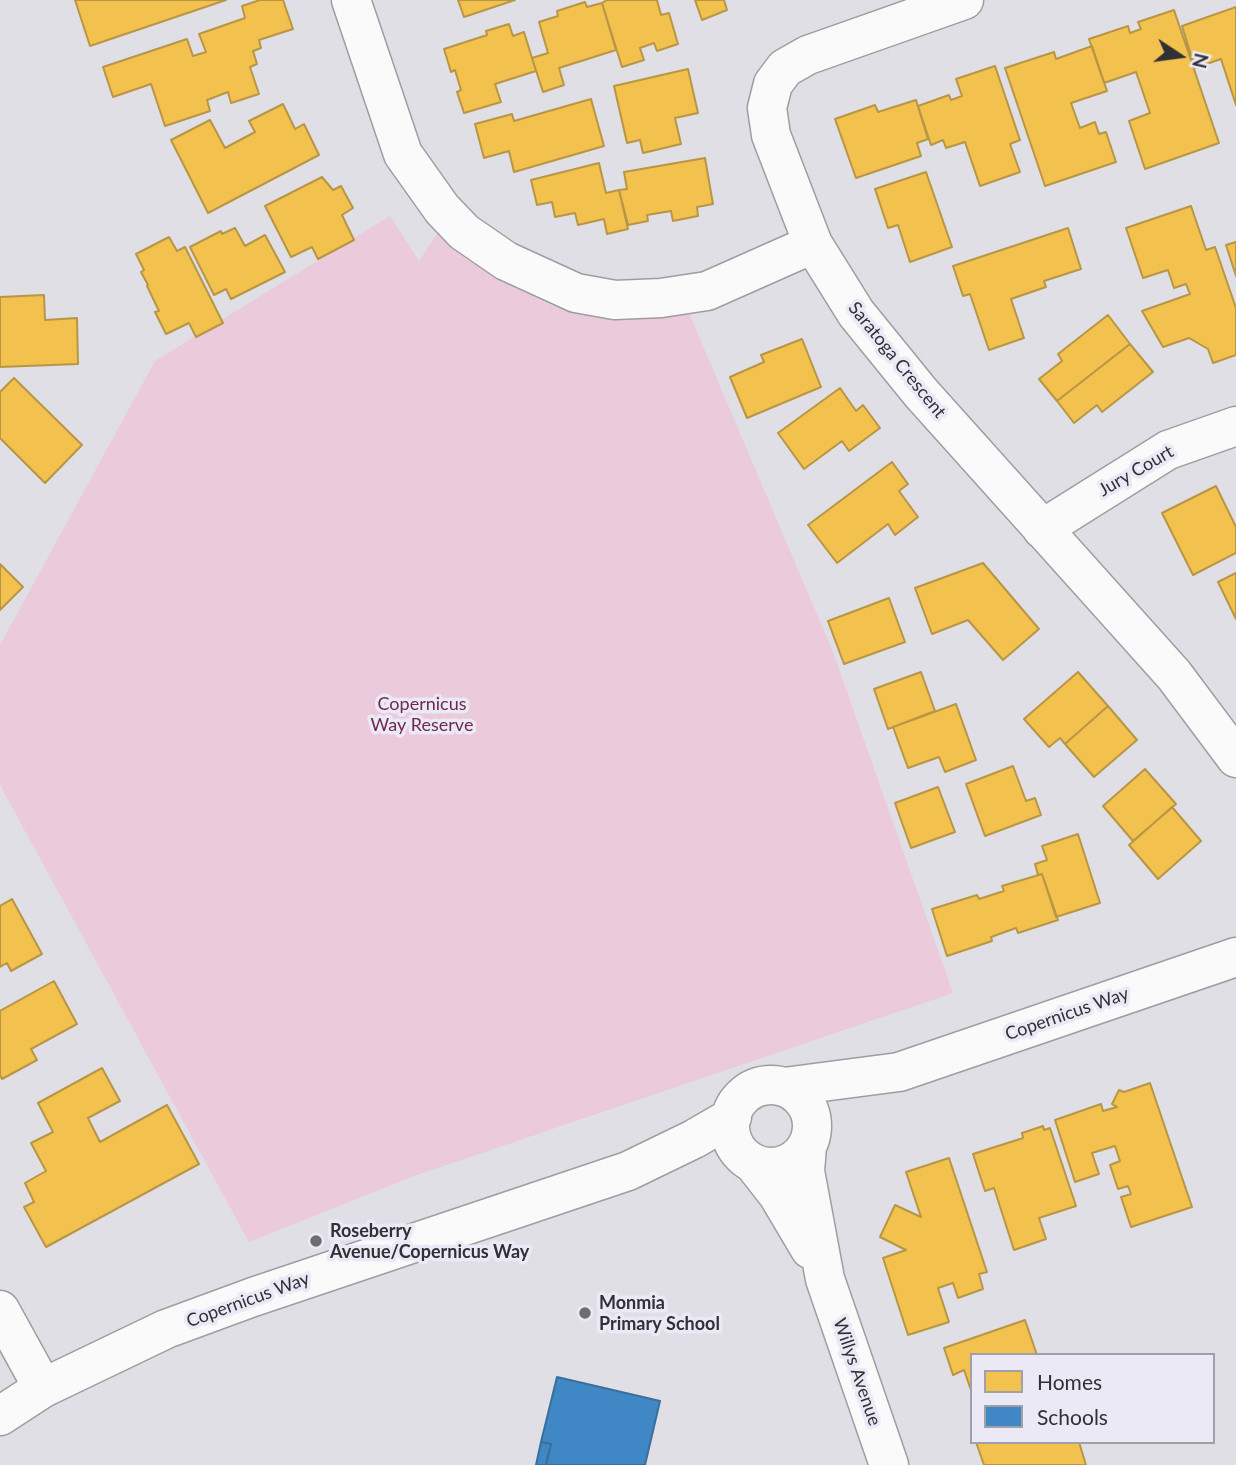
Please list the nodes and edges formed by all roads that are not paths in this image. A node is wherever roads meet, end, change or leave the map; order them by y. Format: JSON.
{"nodes":[{"id":1,"x":351,"y":0,"type":"edge"},
{"id":2,"x":942,"y":4,"type":"edge"},
{"id":3,"x":813,"y":244,"type":"junction"},
{"id":4,"x":1236,"y":426,"type":"edge"},
{"id":5,"x":1042,"y":529,"type":"junction"},
{"id":6,"x":1236,"y":758,"type":"edge"},
{"id":7,"x":1236,"y":957,"type":"edge"},
{"id":8,"x":899,"y":1072,"type":"junction"},
{"id":9,"x":783,"y":1087,"type":"junction"},
{"id":10,"x":732,"y":1117,"type":"junction"},
{"id":11,"x":809,"y":1139,"type":"junction"},
{"id":12,"x":751,"y":1161,"type":"junction"},
{"id":13,"x":628,"y":1171,"type":"junction"},
{"id":14,"x":825,"y":1279,"type":"junction"},
{"id":15,"x":0,"y":1310,"type":"edge"},
{"id":16,"x":43,"y":1388,"type":"junction"},
{"id":17,"x":0,"y":1416,"type":"edge"},
{"id":18,"x":889,"y":1465,"type":"edge"}],
"edges":[{"from":1,"to":3,"type":"street"},
{"from":2,"to":3,"type":"street","name":"Saratoga Crescent"},
{"from":3,"to":5,"type":"street","name":"Saratoga Crescent"},
{"from":4,"to":5,"type":"street","name":"Jury Court"},
{"from":5,"to":6,"type":"street","name":"Saratoga Crescent"},
{"from":7,"to":8,"type":"street","name":"Copernicus Way"},
{"from":8,"to":9,"type":"street","name":"Copernicus Way"},
{"from":8,"to":11,"type":"street","name":"Copernicus Way"},
{"from":9,"to":10,"type":"street"},
{"from":9,"to":11,"type":"street"},
{"from":10,"to":12,"type":"street"},
{"from":10,"to":13,"type":"street","name":"Copernicus Way"},
{"from":11,"to":12,"type":"street"},
{"from":11,"to":14,"type":"street","name":"Willys Avenue"},
{"from":12,"to":13,"type":"street","name":"Copernicus Way"},
{"from":12,"to":14,"type":"street","name":"Willys Avenue"},
{"from":13,"to":16,"type":"street","name":"Copernicus Way"},
{"from":14,"to":18,"type":"street","name":"Willys Avenue"},
{"from":15,"to":16,"type":"street"},
{"from":16,"to":17,"type":"street","name":"Copernicus Way"}]}
